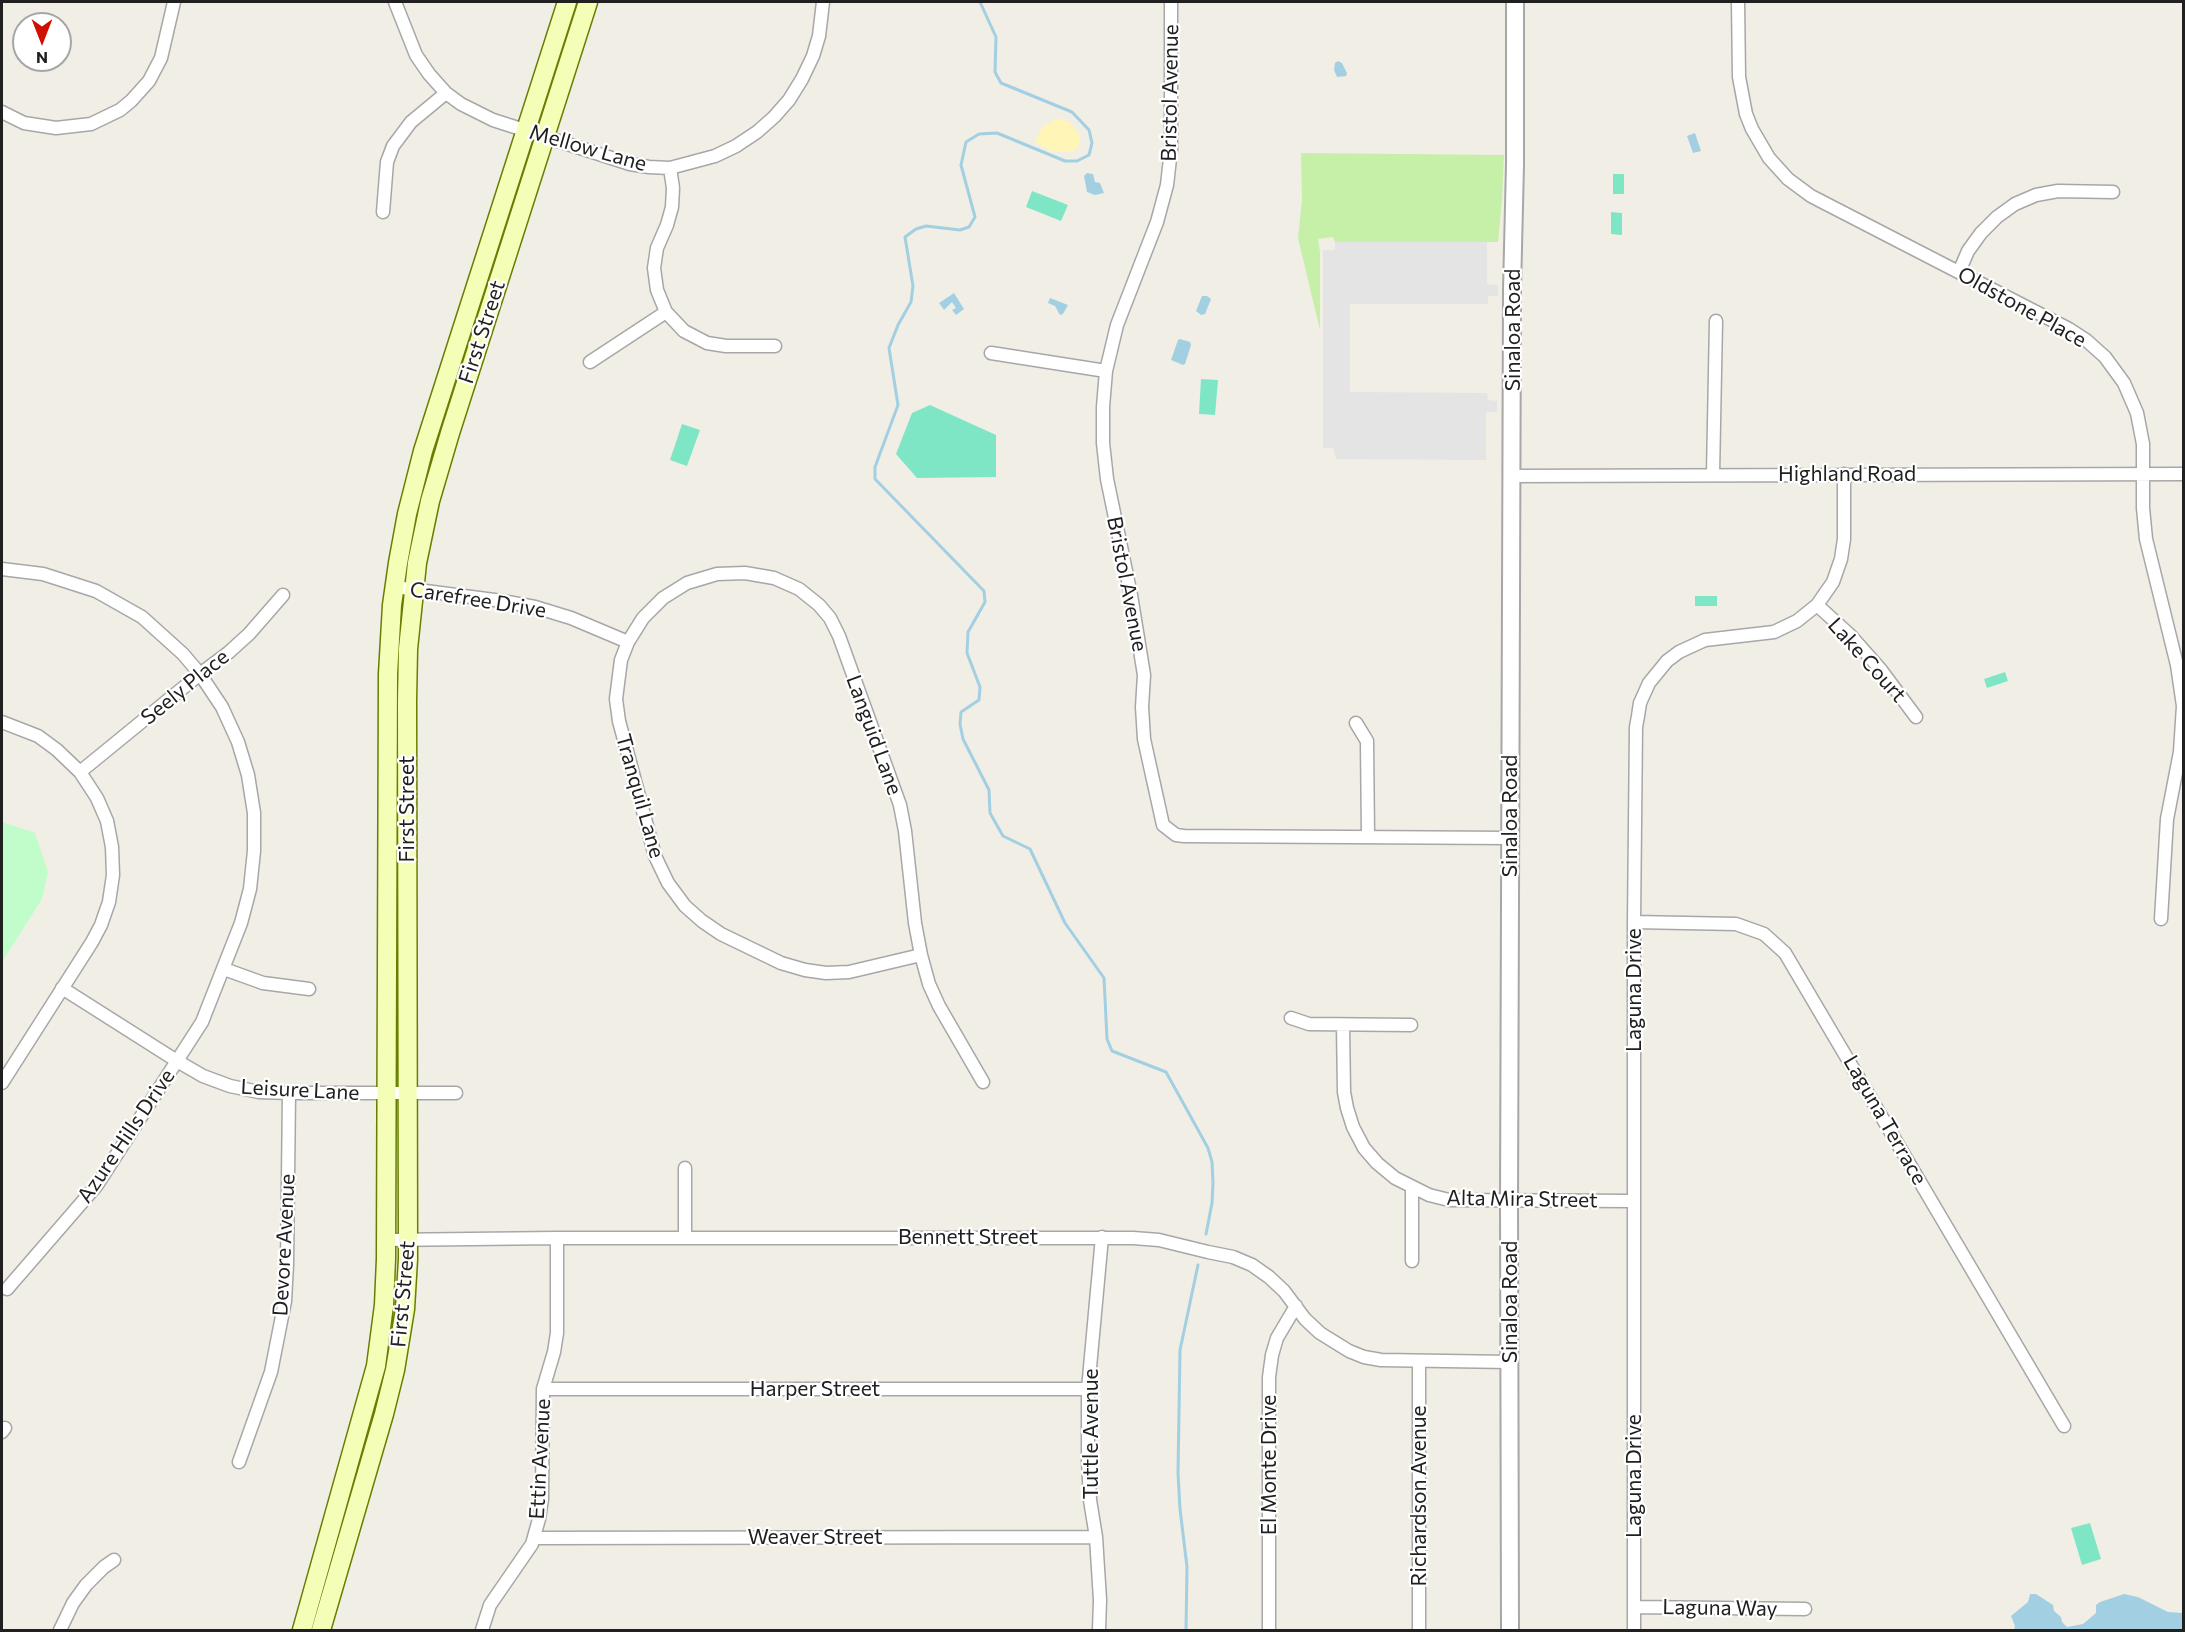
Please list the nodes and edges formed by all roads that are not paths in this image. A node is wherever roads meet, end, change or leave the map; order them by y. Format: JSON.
{"nodes":[{"id":1,"x":174,"y":2,"type":"edge"},
{"id":2,"x":395,"y":2,"type":"edge"},
{"id":3,"x":567,"y":2,"type":"edge"},
{"id":4,"x":588,"y":2,"type":"edge"},
{"id":5,"x":823,"y":2,"type":"edge"},
{"id":6,"x":1171,"y":2,"type":"edge"},
{"id":7,"x":1515,"y":2,"type":"edge"},
{"id":8,"x":1738,"y":2,"type":"edge"},
{"id":9,"x":446,"y":93,"type":"junction"},
{"id":10,"x":2,"y":112,"type":"edge"},
{"id":11,"x":526,"y":131,"type":"junction"},
{"id":12,"x":544,"y":137,"type":"junction"},
{"id":13,"x":670,"y":168,"type":"junction"},
{"id":14,"x":2113,"y":192,"type":"dead end"},
{"id":15,"x":383,"y":212,"type":"dead end"},
{"id":16,"x":1959,"y":272,"type":"junction"},
{"id":17,"x":666,"y":312,"type":"junction"},
{"id":18,"x":1716,"y":321,"type":"dead end"},
{"id":19,"x":775,"y":346,"type":"dead end"},
{"id":20,"x":991,"y":353,"type":"dead end"},
{"id":21,"x":590,"y":362,"type":"dead end"},
{"id":22,"x":1106,"y":371,"type":"junction"},
{"id":23,"x":1713,"y":474,"type":"junction"},
{"id":24,"x":1844,"y":474,"type":"junction"},
{"id":25,"x":2144,"y":474,"type":"junction"},
{"id":26,"x":2184,"y":474,"type":"edge"},
{"id":27,"x":1512,"y":476,"type":"junction"},
{"id":28,"x":2,"y":568,"type":"edge"},
{"id":29,"x":394,"y":587,"type":"junction"},
{"id":30,"x":414,"y":589,"type":"junction"},
{"id":31,"x":283,"y":595,"type":"dead end"},
{"id":32,"x":1817,"y":605,"type":"junction"},
{"id":33,"x":628,"y":642,"type":"junction"},
{"id":34,"x":200,"y":674,"type":"junction"},
{"id":35,"x":1916,"y":717,"type":"dead end"},
{"id":36,"x":2,"y":722,"type":"edge"},
{"id":37,"x":1356,"y":723,"type":"dead end"},
{"id":38,"x":80,"y":772,"type":"junction"},
{"id":39,"x":1368,"y":837,"type":"junction"},
{"id":40,"x":1510,"y":838,"type":"junction"},
{"id":41,"x":2161,"y":919,"type":"dead end"},
{"id":42,"x":1634,"y":922,"type":"junction"},
{"id":43,"x":921,"y":955,"type":"junction"},
{"id":44,"x":224,"y":969,"type":"junction"},
{"id":45,"x":62,"y":988,"type":"junction"},
{"id":46,"x":309,"y":988,"type":"dead end"},
{"id":47,"x":1291,"y":1018,"type":"dead end"},
{"id":48,"x":1343,"y":1025,"type":"junction"},
{"id":49,"x":1411,"y":1025,"type":"dead end"},
{"id":50,"x":177,"y":1061,"type":"junction"},
{"id":51,"x":983,"y":1082,"type":"dead end"},
{"id":52,"x":2,"y":1083,"type":"edge"},
{"id":53,"x":289,"y":1093,"type":"junction"},
{"id":54,"x":387,"y":1093,"type":"junction"},
{"id":55,"x":408,"y":1093,"type":"junction"},
{"id":56,"x":456,"y":1093,"type":"dead end"},
{"id":57,"x":685,"y":1168,"type":"dead end"},
{"id":58,"x":1412,"y":1188,"type":"junction"},
{"id":59,"x":1509,"y":1201,"type":"junction"},
{"id":60,"x":1634,"y":1201,"type":"junction"},
{"id":61,"x":685,"y":1237,"type":"junction"},
{"id":62,"x":1102,"y":1237,"type":"junction"},
{"id":63,"x":557,"y":1238,"type":"junction"},
{"id":64,"x":408,"y":1239,"type":"junction"},
{"id":65,"x":386,"y":1240,"type":"junction"},
{"id":66,"x":1412,"y":1261,"type":"dead end"},
{"id":67,"x":7,"y":1289,"type":"dead end"},
{"id":68,"x":1296,"y":1306,"type":"junction"},
{"id":69,"x":1419,"y":1362,"type":"junction"},
{"id":70,"x":1510,"y":1362,"type":"junction"},
{"id":71,"x":543,"y":1389,"type":"junction"},
{"id":72,"x":1088,"y":1389,"type":"junction"},
{"id":73,"x":2064,"y":1425,"type":"dead end"},
{"id":74,"x":239,"y":1462,"type":"dead end"},
{"id":75,"x":1096,"y":1537,"type":"junction"},
{"id":76,"x":534,"y":1538,"type":"junction"},
{"id":77,"x":114,"y":1560,"type":"dead end"},
{"id":78,"x":1634,"y":1607,"type":"junction"},
{"id":79,"x":1805,"y":1609,"type":"dead end"},
{"id":80,"x":60,"y":1630,"type":"edge"},
{"id":81,"x":302,"y":1630,"type":"edge"},
{"id":82,"x":321,"y":1630,"type":"edge"},
{"id":83,"x":482,"y":1630,"type":"edge"},
{"id":84,"x":1099,"y":1630,"type":"edge"},
{"id":85,"x":1269,"y":1630,"type":"edge"},
{"id":86,"x":1419,"y":1630,"type":"edge"},
{"id":87,"x":1510,"y":1630,"type":"edge"},
{"id":88,"x":1634,"y":1630,"type":"edge"}],
"edges":[{"from":1,"to":10,"type":"street"},
{"from":2,"to":9,"type":"street","name":"Mellow Lane"},
{"from":3,"to":11,"type":"main road","name":"First Street"},
{"from":4,"to":12,"type":"main road","name":"First Street"},
{"from":5,"to":13,"type":"street","name":"Mellow Lane"},
{"from":6,"to":22,"type":"street","name":"Bristol Avenue"},
{"from":7,"to":27,"type":"street","name":"Sinaloa Road"},
{"from":8,"to":16,"type":"street","name":"Oldstone Place"},
{"from":9,"to":11,"type":"street","name":"Mellow Lane"},
{"from":9,"to":15,"type":"street"},
{"from":11,"to":12,"type":"street","name":"Mellow Lane"},
{"from":11,"to":29,"type":"main road","name":"First Street"},
{"from":12,"to":13,"type":"street","name":"Mellow Lane"},
{"from":12,"to":30,"type":"main road","name":"First Street"},
{"from":13,"to":17,"type":"street"},
{"from":14,"to":16,"type":"street"},
{"from":16,"to":25,"type":"street","name":"Oldstone Place"},
{"from":17,"to":19,"type":"street"},
{"from":17,"to":21,"type":"street"},
{"from":18,"to":23,"type":"street"},
{"from":20,"to":22,"type":"street"},
{"from":22,"to":39,"type":"street","name":"Bristol Avenue"},
{"from":23,"to":24,"type":"street","name":"Highland Road"},
{"from":23,"to":27,"type":"street","name":"Highland Road"},
{"from":24,"to":25,"type":"street","name":"Highland Road"},
{"from":24,"to":32,"type":"street","name":"Laguna Drive"},
{"from":25,"to":26,"type":"street","name":"Highland Road"},
{"from":25,"to":41,"type":"street","name":"Oldstone Place"},
{"from":27,"to":40,"type":"street","name":"Sinaloa Road"},
{"from":28,"to":34,"type":"street","name":"Azure Hills Drive"},
{"from":29,"to":30,"type":"street","name":"Carefree Drive"},
{"from":29,"to":54,"type":"main road","name":"First Street"},
{"from":30,"to":33,"type":"street","name":"Carefree Drive"},
{"from":30,"to":55,"type":"main road","name":"First Street"},
{"from":31,"to":34,"type":"street","name":"Seely Place"},
{"from":32,"to":35,"type":"street","name":"Lake Court"},
{"from":32,"to":42,"type":"street","name":"Laguna Drive"},
{"from":33,"to":43,"type":"street","name":"Tranquil Lane"},
{"from":33,"to":43,"type":"street","name":"Languid Lane"},
{"from":34,"to":38,"type":"street","name":"Seely Place"},
{"from":34,"to":44,"type":"street","name":"Azure Hills Drive"},
{"from":36,"to":38,"type":"street"},
{"from":37,"to":39,"type":"street"},
{"from":38,"to":45,"type":"street"},
{"from":39,"to":40,"type":"street","name":"Bristol Avenue"},
{"from":40,"to":59,"type":"street","name":"Sinaloa Road"},
{"from":42,"to":60,"type":"street","name":"Laguna Drive"},
{"from":42,"to":73,"type":"street","name":"Laguna Terrace"},
{"from":43,"to":51,"type":"street","name":"Languid Lane"},
{"from":44,"to":46,"type":"street"},
{"from":44,"to":50,"type":"street","name":"Azure Hills Drive"},
{"from":45,"to":50,"type":"street","name":"Leisure Lane"},
{"from":45,"to":52,"type":"street"},
{"from":47,"to":48,"type":"street"},
{"from":48,"to":49,"type":"street"},
{"from":48,"to":58,"type":"street","name":"Alta Mira Street"},
{"from":50,"to":53,"type":"street","name":"Leisure Lane"},
{"from":50,"to":67,"type":"street","name":"Azure Hills Drive"},
{"from":53,"to":54,"type":"street","name":"Leisure Lane"},
{"from":53,"to":74,"type":"street","name":"Devore Avenue"},
{"from":54,"to":55,"type":"street","name":"Leisure Lane"},
{"from":54,"to":65,"type":"main road","name":"First Street"},
{"from":55,"to":56,"type":"street","name":"Leisure Lane"},
{"from":55,"to":64,"type":"main road","name":"First Street"},
{"from":57,"to":61,"type":"street"},
{"from":58,"to":59,"type":"street","name":"Alta Mira Street"},
{"from":58,"to":66,"type":"street"},
{"from":59,"to":60,"type":"street","name":"Alta Mira Street"},
{"from":59,"to":70,"type":"street","name":"Sinaloa Road"},
{"from":60,"to":78,"type":"street","name":"Laguna Drive"},
{"from":61,"to":62,"type":"street","name":"Bennett Street"},
{"from":61,"to":63,"type":"street","name":"Bennett Street"},
{"from":62,"to":68,"type":"street","name":"Bennett Street"},
{"from":62,"to":72,"type":"street","name":"Tuttle Avenue"},
{"from":63,"to":64,"type":"street","name":"Bennett Street"},
{"from":63,"to":71,"type":"street","name":"Ettin Avenue"},
{"from":64,"to":65,"type":"street","name":"Bennett Street"},
{"from":64,"to":82,"type":"main road","name":"First Street"},
{"from":65,"to":81,"type":"main road","name":"First Street"},
{"from":68,"to":69,"type":"street","name":"Bennett Street"},
{"from":68,"to":85,"type":"street","name":"El Monte Drive"},
{"from":69,"to":70,"type":"street","name":"Bennett Street"},
{"from":69,"to":86,"type":"street","name":"Richardson Avenue"},
{"from":70,"to":87,"type":"street","name":"Sinaloa Road"},
{"from":71,"to":72,"type":"street","name":"Harper Street"},
{"from":71,"to":76,"type":"street","name":"Ettin Avenue"},
{"from":72,"to":75,"type":"street","name":"Tuttle Avenue"},
{"from":75,"to":76,"type":"street","name":"Weaver Street"},
{"from":75,"to":84,"type":"street","name":"Tuttle Avenue"},
{"from":76,"to":83,"type":"street","name":"Ettin Avenue"},
{"from":77,"to":80,"type":"street"},
{"from":78,"to":79,"type":"street","name":"Laguna Way"},
{"from":78,"to":88,"type":"street","name":"Laguna Drive"}]}
